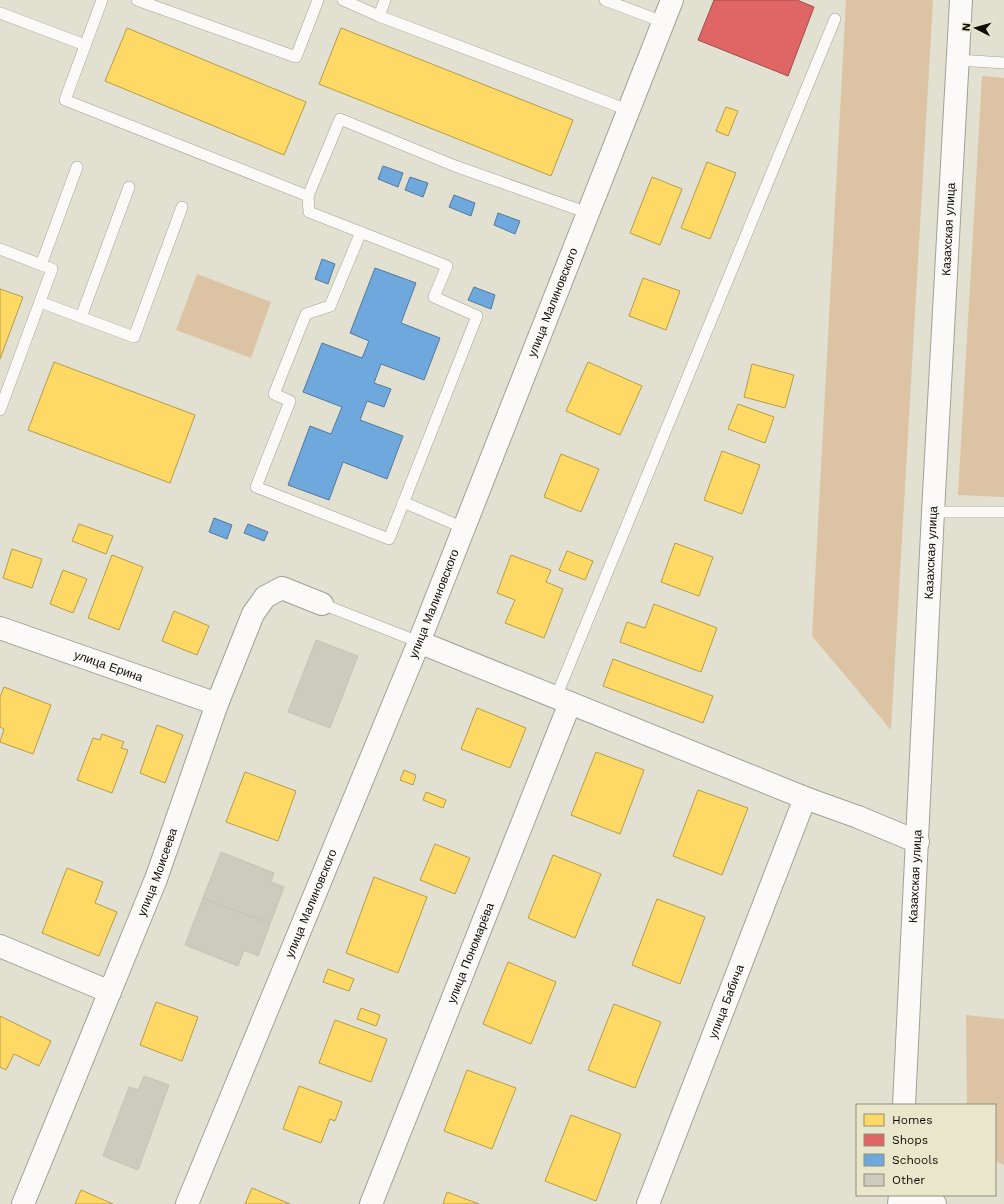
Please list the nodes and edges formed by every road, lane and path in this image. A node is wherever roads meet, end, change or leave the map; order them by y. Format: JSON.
{"nodes":[{"id":1,"x":102,"y":0,"type":"edge"},
{"id":2,"x":137,"y":0,"type":"edge"},
{"id":3,"x":318,"y":0,"type":"edge"},
{"id":4,"x":344,"y":0,"type":"edge"},
{"id":5,"x":385,"y":0,"type":"edge"},
{"id":6,"x":605,"y":0,"type":"edge"},
{"id":7,"x":672,"y":0,"type":"edge"},
{"id":8,"x":961,"y":0,"type":"edge"},
{"id":9,"x":0,"y":13,"type":"edge"},
{"id":10,"x":379,"y":16,"type":"junction"},
{"id":11,"x":835,"y":19,"type":"dead end"},
{"id":12,"x":663,"y":22,"type":"junction"},
{"id":13,"x":85,"y":45,"type":"junction"},
{"id":14,"x":958,"y":60,"type":"junction"},
{"id":15,"x":1004,"y":63,"type":"edge"},
{"id":16,"x":628,"y":110,"type":"junction"},
{"id":17,"x":77,"y":167,"type":"dead end"},
{"id":18,"x":129,"y":187,"type":"dead end"},
{"id":19,"x":308,"y":196,"type":"junction"},
{"id":20,"x":182,"y":207,"type":"dead end"},
{"id":21,"x":588,"y":213,"type":"junction"},
{"id":22,"x":361,"y":232,"type":"junction"},
{"id":23,"x":0,"y":250,"type":"edge"},
{"id":24,"x":41,"y":265,"type":"junction"},
{"id":25,"x":40,"y":302,"type":"junction"},
{"id":26,"x":81,"y":317,"type":"junction"},
{"id":27,"x":0,"y":410,"type":"edge"},
{"id":28,"x":403,"y":502,"type":"junction"},
{"id":29,"x":933,"y":512,"type":"junction"},
{"id":30,"x":1004,"y":512,"type":"edge"},
{"id":31,"x":464,"y":528,"type":"junction"},
{"id":32,"x":322,"y":604,"type":"joint"},
{"id":33,"x":0,"y":628,"type":"edge"},
{"id":34,"x":419,"y":642,"type":"junction"},
{"id":35,"x":563,"y":700,"type":"junction"},
{"id":36,"x":217,"y":704,"type":"junction"},
{"id":37,"x":805,"y":798,"type":"junction"},
{"id":38,"x":918,"y":842,"type":"junction"},
{"id":39,"x":0,"y":946,"type":"edge"},
{"id":40,"x":110,"y":992,"type":"junction"},
{"id":41,"x":904,"y":1104,"type":"edge"},
{"id":42,"x":912,"y":1196,"type":"edge"},
{"id":43,"x":23,"y":1204,"type":"edge"},
{"id":44,"x":187,"y":1204,"type":"edge"},
{"id":45,"x":371,"y":1204,"type":"edge"},
{"id":46,"x":648,"y":1204,"type":"edge"},
{"id":47,"x":935,"y":1204,"type":"edge"}],
"edges":[{"from":1,"to":13,"type":"lane"},
{"from":2,"to":3,"type":"lane"},
{"from":4,"to":10,"type":"lane"},
{"from":5,"to":10,"type":"lane"},
{"from":6,"to":12,"type":"lane"},
{"from":7,"to":12,"type":"street","name":"улица Малиновского"},
{"from":8,"to":14,"type":"street","name":"Казахская улица"},
{"from":9,"to":13,"type":"lane"},
{"from":10,"to":16,"type":"lane"},
{"from":11,"to":35,"type":"lane"},
{"from":12,"to":16,"type":"street","name":"улица Малиновского"},
{"from":13,"to":19,"type":"lane"},
{"from":14,"to":15,"type":"lane"},
{"from":14,"to":29,"type":"street","name":"Казахская улица"},
{"from":16,"to":21,"type":"street","name":"улица Малиновского"},
{"from":17,"to":24,"type":"lane"},
{"from":18,"to":26,"type":"lane"},
{"from":19,"to":21,"type":"lane"},
{"from":19,"to":22,"type":"lane"},
{"from":20,"to":26,"type":"lane"},
{"from":21,"to":31,"type":"street","name":"улица Малиновского"},
{"from":22,"to":28,"type":"lane"},
{"from":22,"to":28,"type":"lane"},
{"from":23,"to":24,"type":"lane"},
{"from":24,"to":25,"type":"lane"},
{"from":25,"to":26,"type":"lane"},
{"from":25,"to":27,"type":"lane"},
{"from":28,"to":31,"type":"lane"},
{"from":29,"to":30,"type":"lane"},
{"from":29,"to":38,"type":"street","name":"Казахская улица"},
{"from":31,"to":34,"type":"street","name":"улица Малиновского"},
{"from":32,"to":34,"type":"lane"},
{"from":32,"to":36,"type":"street","name":"улица Моисеева"},
{"from":33,"to":36,"type":"street","name":"улица Ерина"},
{"from":34,"to":35,"type":"street"},
{"from":34,"to":44,"type":"street","name":"улица Малиновского"},
{"from":35,"to":37,"type":"street"},
{"from":35,"to":45,"type":"street","name":"улица Пономарёва"},
{"from":36,"to":40,"type":"street","name":"улица Моисеева"},
{"from":37,"to":38,"type":"street"},
{"from":37,"to":46,"type":"street","name":"улица Бабича"},
{"from":38,"to":41,"type":"street","name":"Казахская улица"},
{"from":39,"to":40,"type":"street"},
{"from":40,"to":43,"type":"street","name":"улица Моисеева"},
{"from":42,"to":47,"type":"street"}]}
